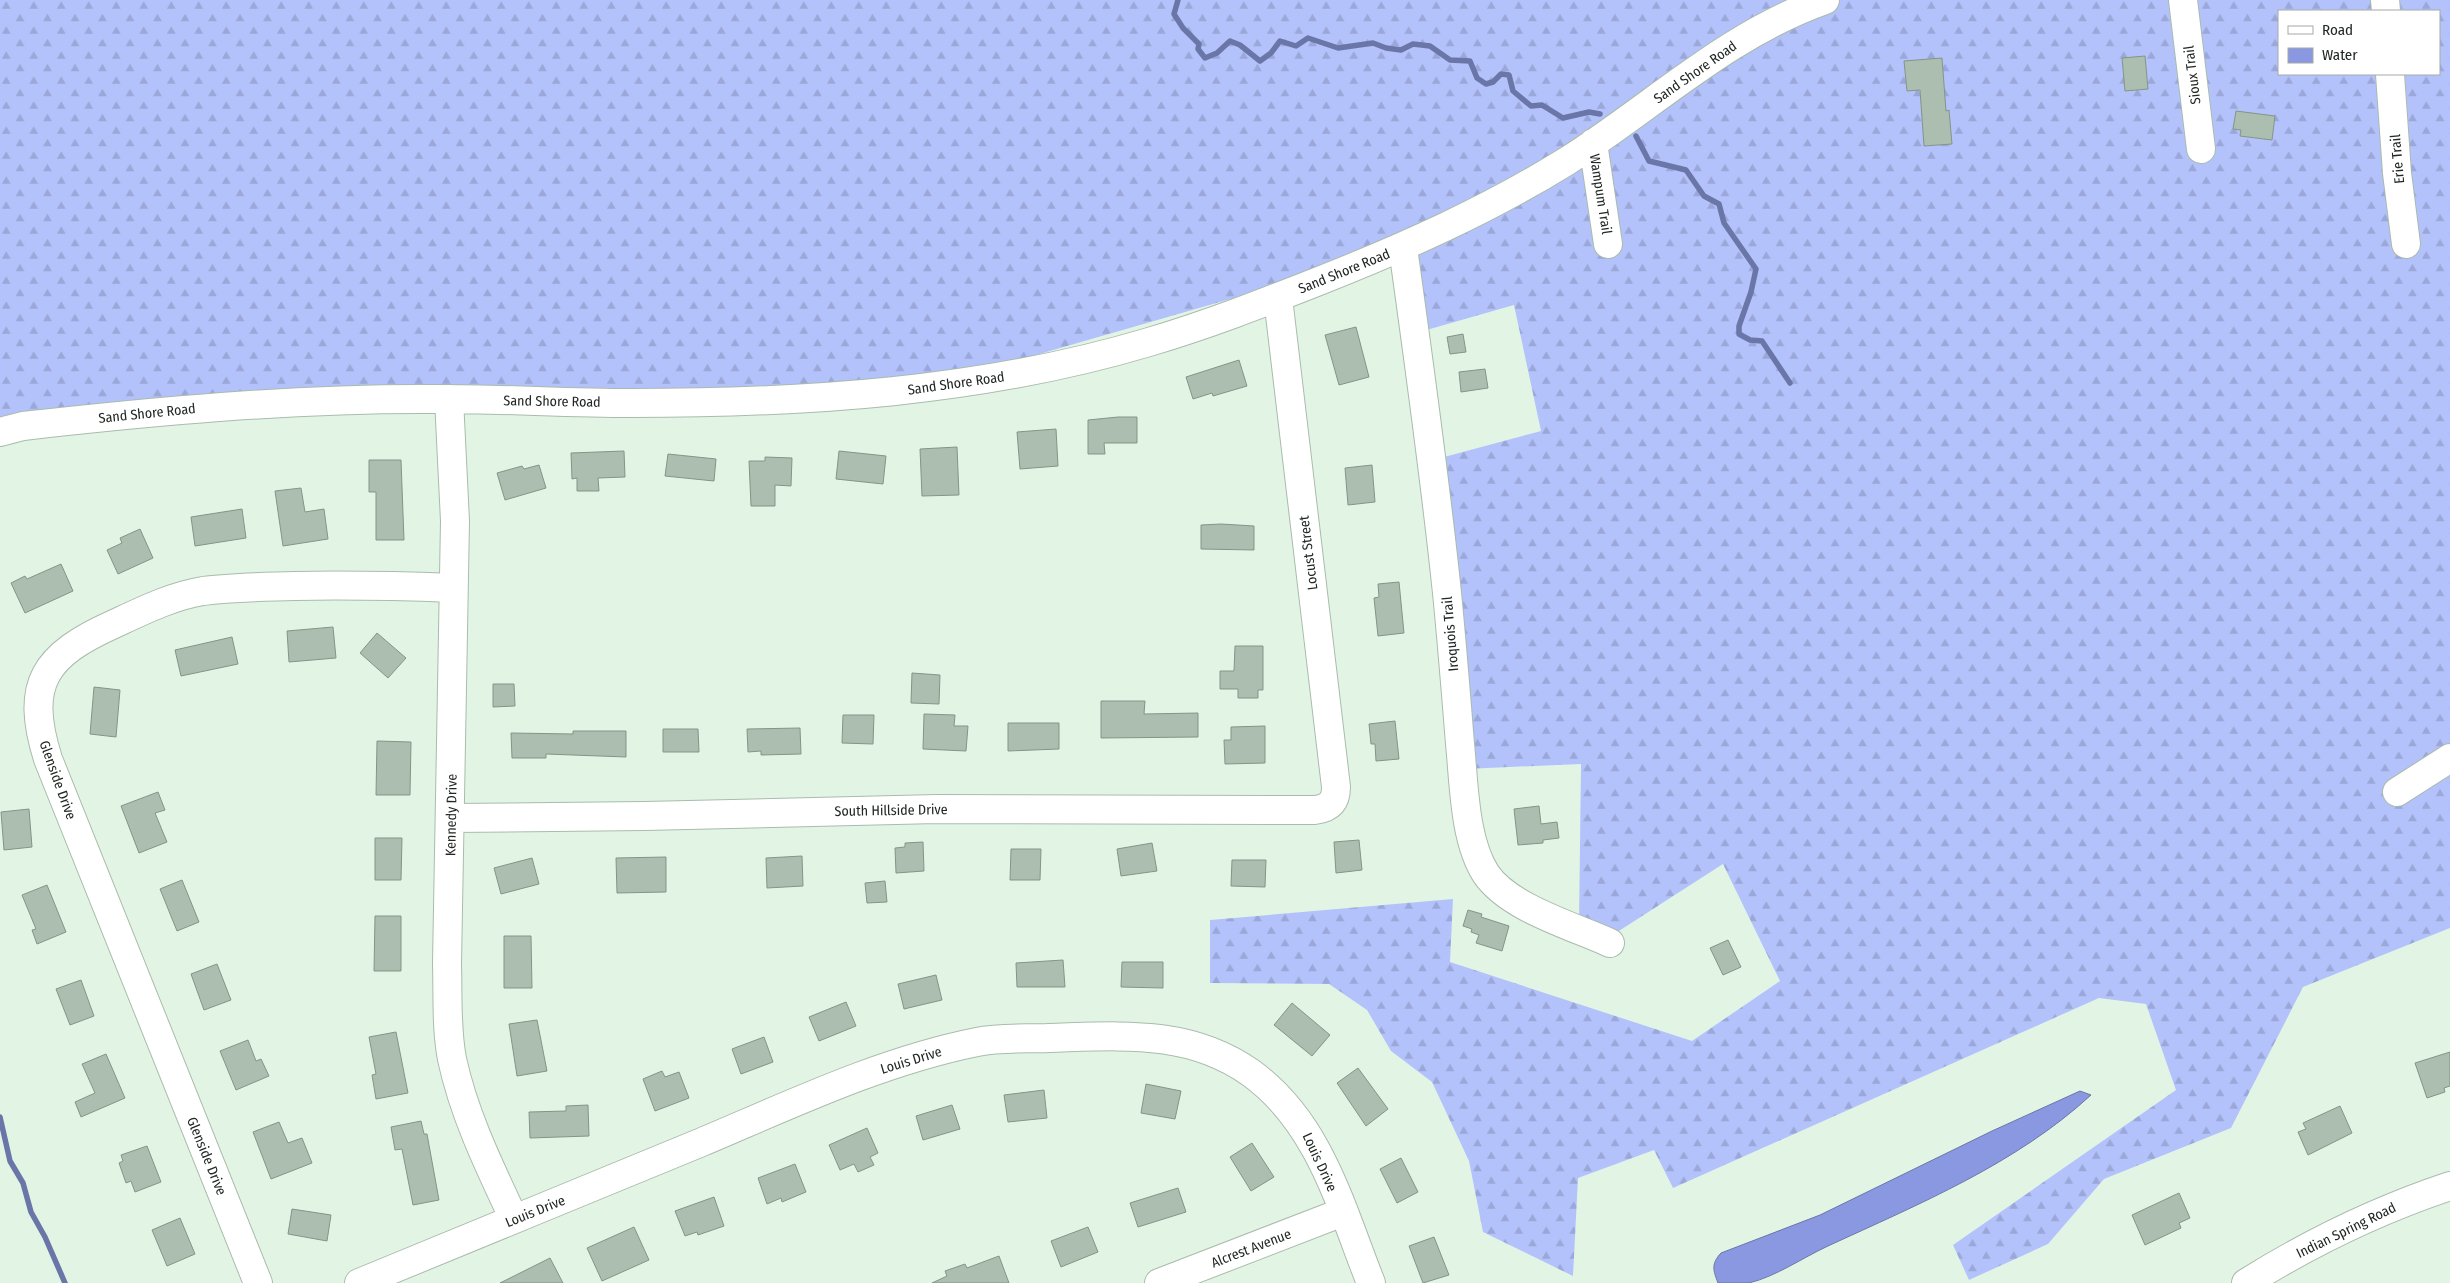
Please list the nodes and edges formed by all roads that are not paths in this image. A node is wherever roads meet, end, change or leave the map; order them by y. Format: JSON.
{"nodes":[{"id":1,"x":1825,"y":0,"type":"edge"},
{"id":2,"x":2183,"y":0,"type":"edge"},
{"id":3,"x":2390,"y":75,"type":"edge"},
{"id":4,"x":1594,"y":142,"type":"junction"},
{"id":5,"x":2201,"y":149,"type":"dead end"},
{"id":6,"x":1608,"y":244,"type":"dead end"},
{"id":7,"x":2406,"y":244,"type":"dead end"},
{"id":8,"x":1403,"y":248,"type":"junction"},
{"id":9,"x":1278,"y":298,"type":"junction"},
{"id":10,"x":449,"y":399,"type":"junction"},
{"id":11,"x":0,"y":432,"type":"edge"},
{"id":12,"x":453,"y":588,"type":"junction"},
{"id":13,"x":2450,"y":758,"type":"edge"},
{"id":14,"x":2397,"y":792,"type":"dead end"},
{"id":15,"x":1329,"y":806,"type":"joint"},
{"id":16,"x":451,"y":818,"type":"junction"},
{"id":17,"x":1610,"y":944,"type":"dead end"},
{"id":18,"x":2450,"y":1186,"type":"edge"},
{"id":19,"x":1343,"y":1212,"type":"junction"},
{"id":20,"x":514,"y":1219,"type":"junction"},
{"id":21,"x":258,"y":1283,"type":"edge"},
{"id":22,"x":359,"y":1283,"type":"edge"},
{"id":23,"x":1159,"y":1283,"type":"edge"},
{"id":24,"x":1371,"y":1283,"type":"edge"},
{"id":25,"x":2246,"y":1283,"type":"edge"}],
"edges":[{"from":1,"to":4,"type":"street","name":"Sand Shore Road"},
{"from":2,"to":5,"type":"street","name":"Sioux Trail"},
{"from":3,"to":7,"type":"street","name":"Erie Trail"},
{"from":4,"to":6,"type":"street","name":"Wampum Trail"},
{"from":4,"to":8,"type":"street","name":"Sand Shore Road"},
{"from":8,"to":9,"type":"street","name":"Sand Shore Road"},
{"from":8,"to":17,"type":"street","name":"Iroquois Trail"},
{"from":9,"to":10,"type":"street","name":"Sand Shore Road"},
{"from":9,"to":15,"type":"street","name":"Locust Street"},
{"from":10,"to":11,"type":"street","name":"Sand Shore Road"},
{"from":10,"to":12,"type":"street","name":"Kennedy Drive"},
{"from":12,"to":16,"type":"street","name":"Kennedy Drive"},
{"from":12,"to":21,"type":"street","name":"Glenside Drive"},
{"from":13,"to":14,"type":"street"},
{"from":15,"to":16,"type":"street","name":"South Hillside Drive"},
{"from":16,"to":20,"type":"street","name":"Kennedy Drive"},
{"from":18,"to":25,"type":"street","name":"Indian Spring Road"},
{"from":19,"to":20,"type":"street","name":"Louis Drive"},
{"from":19,"to":23,"type":"street","name":"Alcrest Avenue"},
{"from":19,"to":24,"type":"street","name":"Louis Drive"},
{"from":20,"to":22,"type":"street","name":"Louis Drive"}]}
